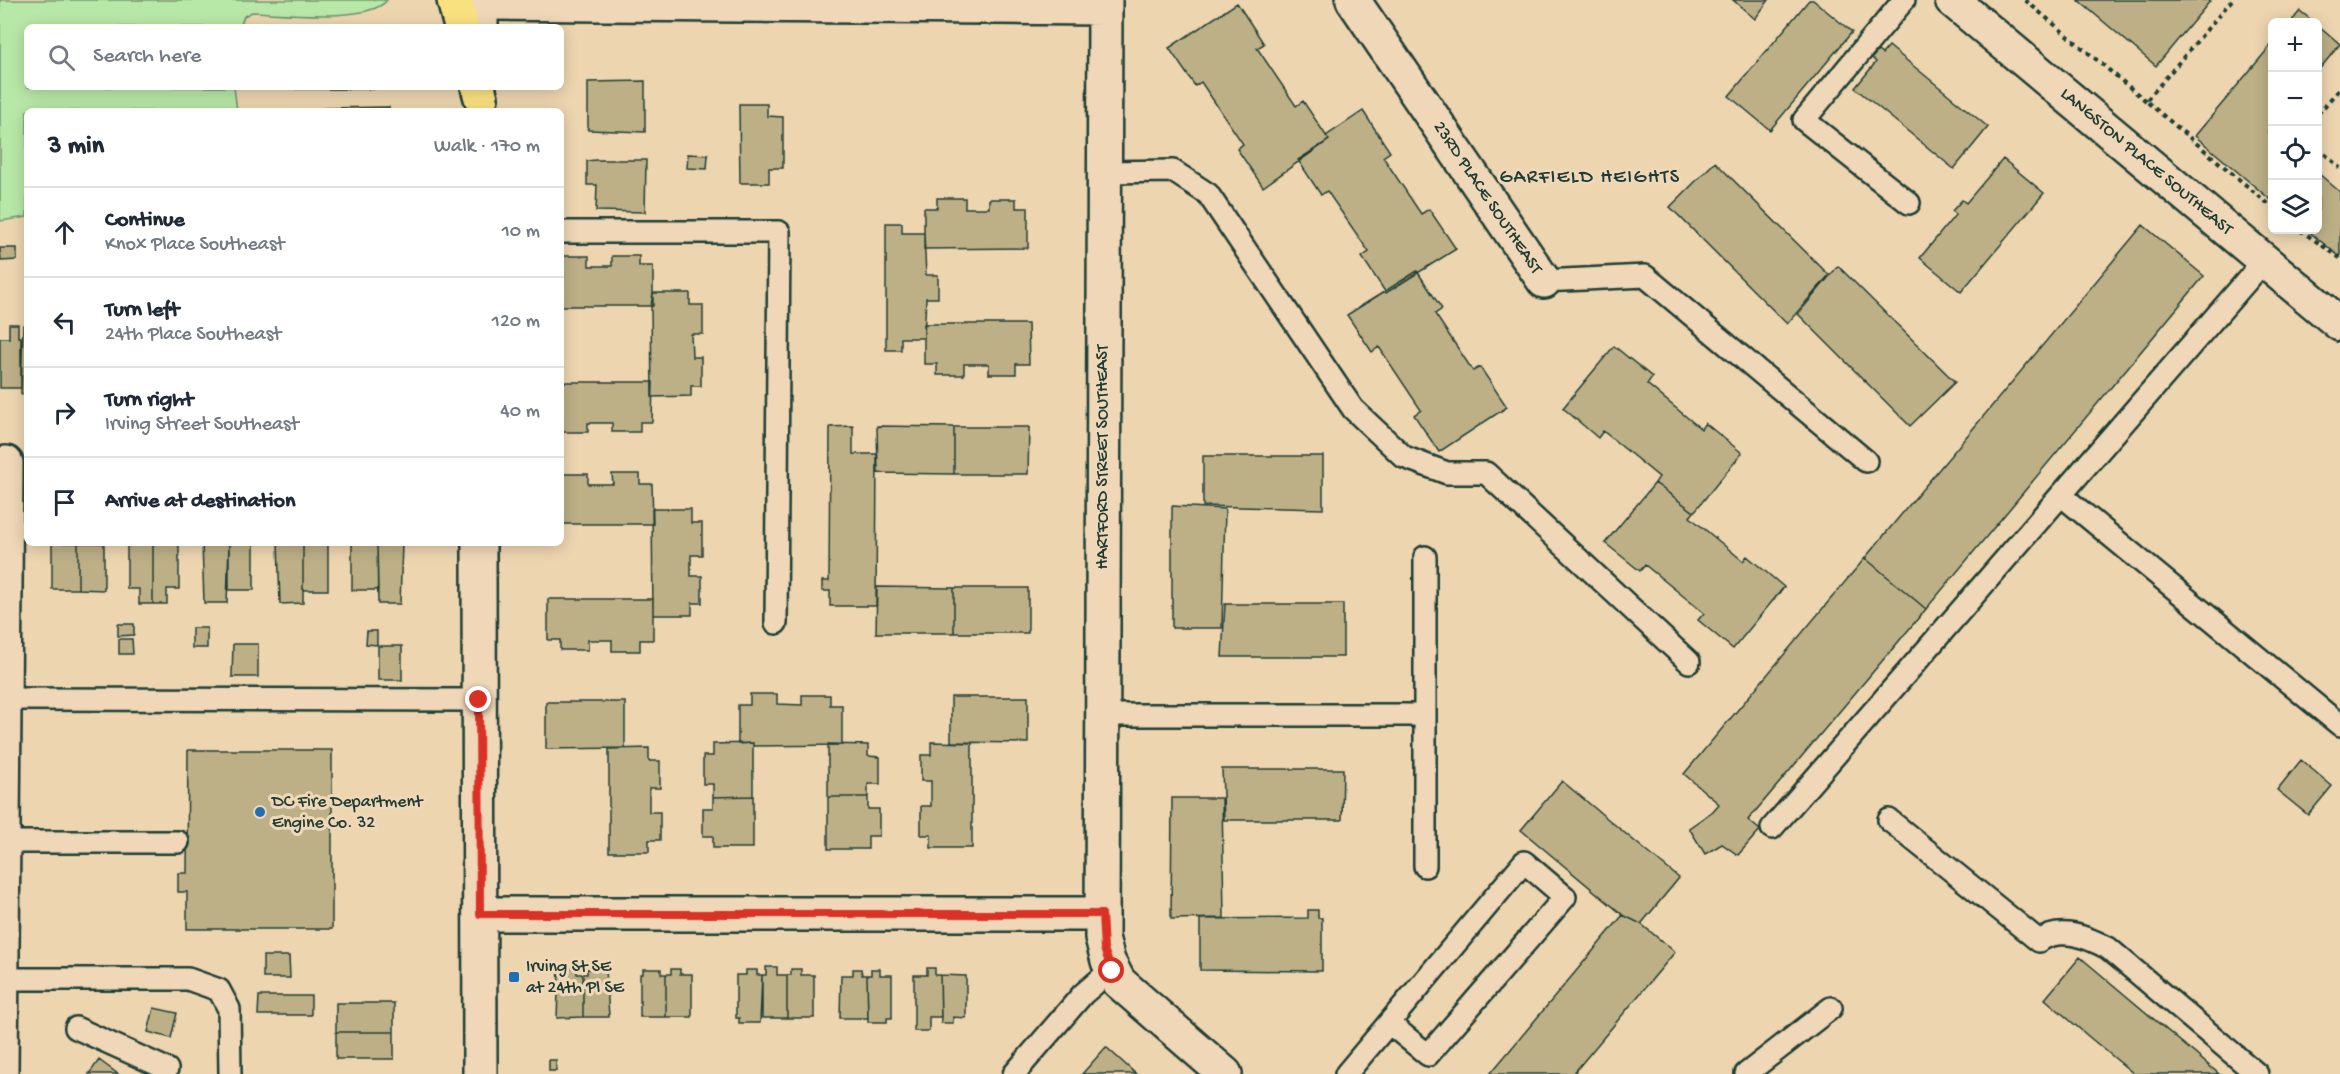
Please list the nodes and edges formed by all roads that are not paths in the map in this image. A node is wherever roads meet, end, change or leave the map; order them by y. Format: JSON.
{"nodes":[{"id":1,"x":1353,"y":0,"type":"edge"},
{"id":2,"x":1904,"y":0,"type":"edge"},
{"id":3,"x":1952,"y":0,"type":"edge"},
{"id":4,"x":1105,"y":4,"type":"edge"},
{"id":5,"x":472,"y":11,"type":"edge"},
{"id":6,"x":1104,"y":172,"type":"junction"},
{"id":7,"x":1909,"y":203,"type":"dead end"},
{"id":8,"x":564,"y":232,"type":"edge"},
{"id":9,"x":2264,"y":261,"type":"junction"},
{"id":10,"x":1544,"y":281,"type":"joint"},
{"id":11,"x":2340,"y":324,"type":"edge"},
{"id":12,"x":1866,"y":461,"type":"dead end"},
{"id":13,"x":11,"y":463,"type":"edge"},
{"id":14,"x":2061,"y":495,"type":"junction"},
{"id":15,"x":478,"y":546,"type":"edge"},
{"id":16,"x":1425,"y":557,"type":"dead end"},
{"id":17,"x":776,"y":623,"type":"dead end"},
{"id":18,"x":1689,"y":662,"type":"dead end"},
{"id":19,"x":4,"y":699,"type":"junction"},
{"id":20,"x":479,"y":700,"type":"junction"},
{"id":21,"x":1102,"y":715,"type":"junction"},
{"id":22,"x":1425,"y":715,"type":"junction"},
{"id":23,"x":2340,"y":725,"type":"edge"},
{"id":24,"x":2,"y":813,"type":"edge"},
{"id":25,"x":1889,"y":820,"type":"dead end"},
{"id":26,"x":1772,"y":828,"type":"dead end"},
{"id":27,"x":178,"y":842,"type":"dead end"},
{"id":28,"x":1425,"y":866,"type":"dead end"},
{"id":29,"x":480,"y":914,"type":"junction"},
{"id":30,"x":1102,"y":914,"type":"junction"},
{"id":31,"x":1,"y":942,"type":"edge"},
{"id":32,"x":1111,"y":970,"type":"junction"},
{"id":33,"x":2,"y":979,"type":"junction"},
{"id":34,"x":1831,"y":1008,"type":"dead end"},
{"id":35,"x":1389,"y":1023,"type":"junction"},
{"id":36,"x":76,"y":1028,"type":"dead end"},
{"id":37,"x":1,"y":1074,"type":"edge"},
{"id":38,"x":164,"y":1074,"type":"edge"},
{"id":39,"x":230,"y":1074,"type":"edge"},
{"id":40,"x":480,"y":1074,"type":"edge"},
{"id":41,"x":1014,"y":1074,"type":"edge"},
{"id":42,"x":1225,"y":1074,"type":"edge"},
{"id":43,"x":1346,"y":1074,"type":"edge"},
{"id":44,"x":1746,"y":1074,"type":"edge"},
{"id":45,"x":2257,"y":1074,"type":"edge"}],
"edges":[{"from":1,"to":10,"type":"street","name":"23RD PLACE SOUTHEAST"},
{"from":2,"to":7,"type":"lane"},
{"from":3,"to":9,"type":"street","name":"LANGSTON PLACE SOUTHEAST"},
{"from":4,"to":5,"type":"street"},
{"from":4,"to":6,"type":"street","name":"HARTFORD STREET SOUTHEAST"},
{"from":6,"to":18,"type":"lane"},
{"from":6,"to":21,"type":"street","name":"HARTFORD STREET SOUTHEAST"},
{"from":8,"to":17,"type":"lane"},
{"from":9,"to":11,"type":"street","name":"LANGSTON PLACE SOUTHEAST"},
{"from":9,"to":14,"type":"lane"},
{"from":10,"to":12,"type":"lane","name":"23RD PLACE SOUTHEAST"},
{"from":13,"to":19,"type":"street"},
{"from":14,"to":23,"type":"lane"},
{"from":14,"to":26,"type":"lane"},
{"from":15,"to":20,"type":"street"},
{"from":16,"to":22,"type":"lane"},
{"from":19,"to":20,"type":"lane"},
{"from":19,"to":24,"type":"street"},
{"from":20,"to":29,"type":"street"},
{"from":21,"to":22,"type":"lane"},
{"from":21,"to":30,"type":"street","name":"HARTFORD STREET SOUTHEAST"},
{"from":22,"to":28,"type":"lane"},
{"from":24,"to":27,"type":"lane"},
{"from":24,"to":31,"type":"street"},
{"from":25,"to":45,"type":"lane"},
{"from":29,"to":30,"type":"street"},
{"from":29,"to":40,"type":"street"},
{"from":30,"to":32,"type":"street","name":"HARTFORD STREET SOUTHEAST"},
{"from":31,"to":33,"type":"street"},
{"from":32,"to":41,"type":"lane"},
{"from":32,"to":42,"type":"street"},
{"from":33,"to":37,"type":"street"},
{"from":33,"to":39,"type":"lane"},
{"from":34,"to":44,"type":"lane"},
{"from":35,"to":35,"type":"lane"},
{"from":35,"to":43,"type":"lane"},
{"from":36,"to":38,"type":"lane"}]}
